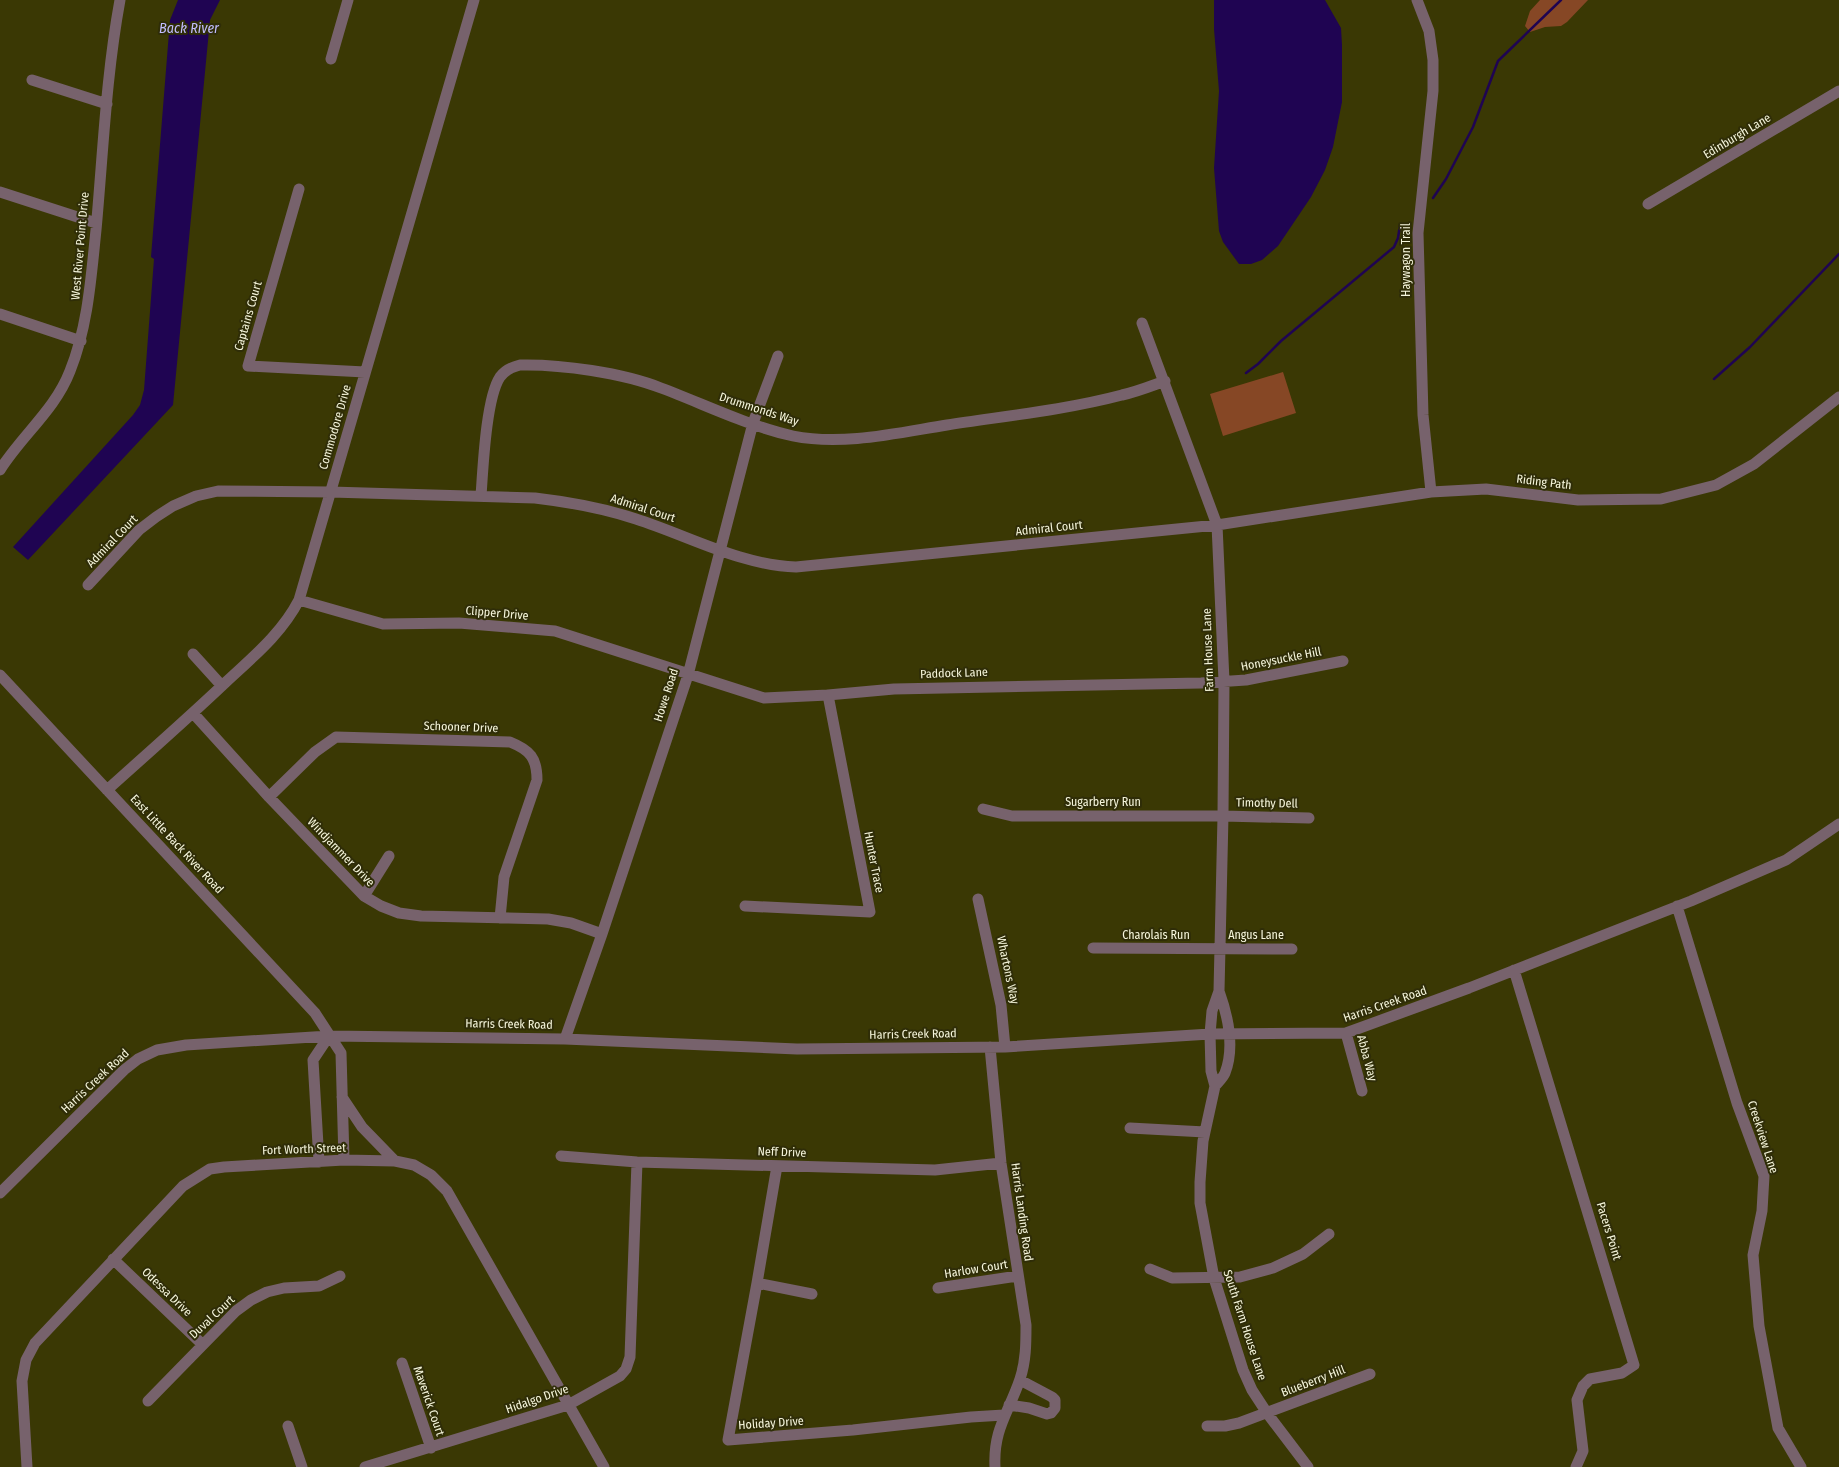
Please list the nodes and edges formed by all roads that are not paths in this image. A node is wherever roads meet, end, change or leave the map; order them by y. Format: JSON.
{"nodes":[{"id":1,"x":120,"y":0,"type":"edge"},
{"id":2,"x":348,"y":0,"type":"edge"},
{"id":3,"x":474,"y":0,"type":"edge"},
{"id":4,"x":1417,"y":0,"type":"edge"},
{"id":5,"x":331,"y":58,"type":"dead end"},
{"id":6,"x":32,"y":80,"type":"dead end"},
{"id":7,"x":1839,"y":91,"type":"edge"},
{"id":8,"x":107,"y":104,"type":"junction"},
{"id":9,"x":299,"y":189,"type":"dead end"},
{"id":10,"x":0,"y":192,"type":"edge"},
{"id":11,"x":1648,"y":204,"type":"dead end"},
{"id":12,"x":96,"y":223,"type":"junction"},
{"id":13,"x":0,"y":314,"type":"edge"},
{"id":14,"x":1142,"y":323,"type":"dead end"},
{"id":15,"x":81,"y":340,"type":"junction"},
{"id":16,"x":778,"y":356,"type":"dead end"},
{"id":17,"x":365,"y":372,"type":"junction"},
{"id":18,"x":1165,"y":381,"type":"junction"},
{"id":19,"x":1839,"y":397,"type":"edge"},
{"id":20,"x":753,"y":424,"type":"junction"},
{"id":21,"x":0,"y":470,"type":"edge"},
{"id":22,"x":331,"y":492,"type":"junction"},
{"id":23,"x":1431,"y":492,"type":"junction"},
{"id":24,"x":481,"y":496,"type":"junction"},
{"id":25,"x":1217,"y":524,"type":"junction"},
{"id":26,"x":721,"y":550,"type":"junction"},
{"id":27,"x":88,"y":585,"type":"dead end"},
{"id":28,"x":300,"y":600,"type":"junction"},
{"id":29,"x":193,"y":654,"type":"dead end"},
{"id":30,"x":1343,"y":661,"type":"dead end"},
{"id":31,"x":688,"y":674,"type":"junction"},
{"id":32,"x":0,"y":675,"type":"edge"},
{"id":33,"x":1224,"y":681,"type":"junction"},
{"id":34,"x":222,"y":686,"type":"junction"},
{"id":35,"x":828,"y":695,"type":"junction"},
{"id":36,"x":193,"y":713,"type":"junction"},
{"id":37,"x":107,"y":790,"type":"junction"},
{"id":38,"x":269,"y":796,"type":"junction"},
{"id":39,"x":983,"y":809,"type":"dead end"},
{"id":40,"x":1223,"y":816,"type":"junction"},
{"id":41,"x":1310,"y":818,"type":"dead end"},
{"id":42,"x":1839,"y":824,"type":"edge"},
{"id":43,"x":390,"y":856,"type":"dead end"},
{"id":44,"x":364,"y":896,"type":"junction"},
{"id":45,"x":978,"y":899,"type":"dead end"},
{"id":46,"x":746,"y":906,"type":"dead end"},
{"id":47,"x":1677,"y":906,"type":"junction"},
{"id":48,"x":500,"y":918,"type":"junction"},
{"id":49,"x":602,"y":934,"type":"junction"},
{"id":50,"x":1093,"y":948,"type":"dead end"},
{"id":51,"x":1219,"y":949,"type":"junction"},
{"id":52,"x":1292,"y":949,"type":"dead end"},
{"id":53,"x":1514,"y":970,"type":"junction"},
{"id":54,"x":1218,"y":991,"type":"junction"},
{"id":55,"x":1346,"y":1033,"type":"junction"},
{"id":56,"x":1210,"y":1034,"type":"junction"},
{"id":57,"x":1229,"y":1034,"type":"junction"},
{"id":58,"x":329,"y":1036,"type":"junction"},
{"id":59,"x":565,"y":1039,"type":"junction"},
{"id":60,"x":990,"y":1047,"type":"junction"},
{"id":61,"x":1005,"y":1047,"type":"junction"},
{"id":62,"x":1215,"y":1086,"type":"junction"},
{"id":63,"x":1362,"y":1090,"type":"dead end"},
{"id":64,"x":342,"y":1097,"type":"junction"},
{"id":65,"x":1130,"y":1128,"type":"dead end"},
{"id":66,"x":1205,"y":1132,"type":"junction"},
{"id":67,"x":561,"y":1156,"type":"dead end"},
{"id":68,"x":344,"y":1160,"type":"junction"},
{"id":69,"x":395,"y":1161,"type":"junction"},
{"id":70,"x":319,"y":1162,"type":"junction"},
{"id":71,"x":637,"y":1162,"type":"junction"},
{"id":72,"x":1001,"y":1163,"type":"junction"},
{"id":73,"x":776,"y":1166,"type":"junction"},
{"id":74,"x":0,"y":1192,"type":"edge"},
{"id":75,"x":1329,"y":1234,"type":"dead end"},
{"id":76,"x":114,"y":1259,"type":"junction"},
{"id":77,"x":1150,"y":1269,"type":"dead end"},
{"id":78,"x":340,"y":1276,"type":"dead end"},
{"id":79,"x":1018,"y":1276,"type":"junction"},
{"id":80,"x":1214,"y":1278,"type":"junction"},
{"id":81,"x":757,"y":1283,"type":"junction"},
{"id":82,"x":938,"y":1288,"type":"dead end"},
{"id":83,"x":812,"y":1294,"type":"dead end"},
{"id":84,"x":202,"y":1344,"type":"junction"},
{"id":85,"x":402,"y":1363,"type":"dead end"},
{"id":86,"x":1370,"y":1374,"type":"dead end"},
{"id":87,"x":1020,"y":1380,"type":"junction"},
{"id":88,"x":148,"y":1401,"type":"dead end"},
{"id":89,"x":568,"y":1405,"type":"junction"},
{"id":90,"x":1006,"y":1410,"type":"junction"},
{"id":91,"x":1266,"y":1412,"type":"junction"},
{"id":92,"x":288,"y":1426,"type":"dead end"},
{"id":93,"x":1207,"y":1426,"type":"dead end"},
{"id":94,"x":431,"y":1448,"type":"junction"},
{"id":95,"x":27,"y":1467,"type":"edge"},
{"id":96,"x":302,"y":1467,"type":"edge"},
{"id":97,"x":365,"y":1467,"type":"edge"},
{"id":98,"x":604,"y":1467,"type":"edge"},
{"id":99,"x":995,"y":1467,"type":"edge"},
{"id":100,"x":1308,"y":1467,"type":"edge"},
{"id":101,"x":1576,"y":1467,"type":"edge"},
{"id":102,"x":1801,"y":1467,"type":"edge"}],
"edges":[{"from":1,"to":8,"type":"street","name":"West River Point Drive"},
{"from":2,"to":5,"type":"street"},
{"from":3,"to":17,"type":"street","name":"Commodore Drive"},
{"from":4,"to":23,"type":"street","name":"Haywagon Trail"},
{"from":6,"to":8,"type":"street"},
{"from":7,"to":11,"type":"street","name":"Edinburgh Lane"},
{"from":8,"to":12,"type":"street","name":"West River Point Drive"},
{"from":9,"to":17,"type":"street","name":"Captains Court"},
{"from":10,"to":12,"type":"street"},
{"from":12,"to":15,"type":"street","name":"West River Point Drive"},
{"from":13,"to":15,"type":"street"},
{"from":14,"to":18,"type":"street","name":"Farm House Lane"},
{"from":15,"to":21,"type":"street","name":"West River Point Drive"},
{"from":16,"to":20,"type":"street","name":"Howe Road"},
{"from":17,"to":22,"type":"street","name":"Commodore Drive"},
{"from":18,"to":20,"type":"street","name":"Drummonds Way"},
{"from":18,"to":25,"type":"street","name":"Farm House Lane"},
{"from":19,"to":23,"type":"street","name":"Riding Path"},
{"from":20,"to":24,"type":"street","name":"Drummonds Way"},
{"from":20,"to":26,"type":"street","name":"Howe Road"},
{"from":22,"to":24,"type":"street","name":"Admiral Court"},
{"from":22,"to":27,"type":"street","name":"Admiral Court"},
{"from":22,"to":28,"type":"street","name":"Commodore Drive"},
{"from":23,"to":25,"type":"street","name":"Riding Path"},
{"from":24,"to":26,"type":"street","name":"Admiral Court"},
{"from":25,"to":26,"type":"street","name":"Admiral Court"},
{"from":25,"to":33,"type":"street","name":"Farm House Lane"},
{"from":26,"to":31,"type":"street","name":"Howe Road"},
{"from":28,"to":31,"type":"street","name":"Clipper Drive"},
{"from":28,"to":34,"type":"street","name":"Commodore Drive"},
{"from":29,"to":34,"type":"street"},
{"from":30,"to":33,"type":"street","name":"Honeysuckle Hill"},
{"from":31,"to":35,"type":"street","name":"Paddock Lane"},
{"from":31,"to":49,"type":"street","name":"Howe Road"},
{"from":32,"to":37,"type":"street","name":"East Little Back River Road"},
{"from":33,"to":35,"type":"street","name":"Paddock Lane"},
{"from":33,"to":40,"type":"street","name":"Farm House Lane"},
{"from":34,"to":36,"type":"street","name":"Commodore Drive"},
{"from":35,"to":46,"type":"street","name":"Hunter Trace"},
{"from":36,"to":37,"type":"street","name":"Commodore Drive"},
{"from":36,"to":38,"type":"street","name":"Windjammer Drive"},
{"from":37,"to":58,"type":"street","name":"East Little Back River Road"},
{"from":38,"to":44,"type":"street","name":"Windjammer Drive"},
{"from":38,"to":48,"type":"street","name":"Schooner Drive"},
{"from":39,"to":40,"type":"street","name":"Sugarberry Run"},
{"from":40,"to":41,"type":"street","name":"Timothy Dell"},
{"from":40,"to":51,"type":"street","name":"Farm House Lane"},
{"from":42,"to":47,"type":"street","name":"Harris Creek Road"},
{"from":43,"to":44,"type":"street"},
{"from":44,"to":48,"type":"street","name":"Windjammer Drive"},
{"from":45,"to":61,"type":"street","name":"Whartons Way"},
{"from":47,"to":53,"type":"street","name":"Harris Creek Road"},
{"from":47,"to":102,"type":"street","name":"Creekview Lane"},
{"from":48,"to":49,"type":"street","name":"Windjammer Drive"},
{"from":49,"to":59,"type":"street","name":"Howe Road"},
{"from":50,"to":51,"type":"street","name":"Charolais Run"},
{"from":51,"to":52,"type":"street","name":"Angus Lane"},
{"from":51,"to":54,"type":"street","name":"Farm House Lane"},
{"from":53,"to":55,"type":"street","name":"Harris Creek Road"},
{"from":53,"to":101,"type":"street","name":"Pacers Point"},
{"from":54,"to":56,"type":"street","name":"Farm House Lane"},
{"from":54,"to":57,"type":"street","name":"Farm House Lane"},
{"from":55,"to":57,"type":"street","name":"Harris Creek Road"},
{"from":55,"to":63,"type":"street","name":"Abba Way"},
{"from":56,"to":57,"type":"street","name":"Harris Creek Road"},
{"from":56,"to":61,"type":"street","name":"Harris Creek Road"},
{"from":56,"to":62,"type":"street","name":"South Farm House Lane"},
{"from":57,"to":62,"type":"street","name":"South Farm House Lane"},
{"from":58,"to":59,"type":"street","name":"Harris Creek Road"},
{"from":58,"to":64,"type":"street","name":"East Little Back River Road"},
{"from":58,"to":70,"type":"street"},
{"from":58,"to":74,"type":"street","name":"Harris Creek Road"},
{"from":59,"to":60,"type":"street","name":"Harris Creek Road"},
{"from":60,"to":61,"type":"street","name":"Harris Creek Road"},
{"from":60,"to":72,"type":"street","name":"Harris Landing Road"},
{"from":62,"to":66,"type":"street","name":"South Farm House Lane"},
{"from":64,"to":68,"type":"street","name":"East Little Back River Road"},
{"from":64,"to":69,"type":"street"},
{"from":65,"to":66,"type":"street"},
{"from":66,"to":80,"type":"street","name":"South Farm House Lane"},
{"from":67,"to":71,"type":"street","name":"Neff Drive"},
{"from":68,"to":69,"type":"street","name":"Fort Worth Street"},
{"from":68,"to":70,"type":"street","name":"Fort Worth Street"},
{"from":69,"to":89,"type":"street","name":"Fort Worth Street"},
{"from":70,"to":76,"type":"street","name":"Fort Worth Street"},
{"from":71,"to":73,"type":"street","name":"Neff Drive"},
{"from":71,"to":89,"type":"street","name":"Hidalgo Drive"},
{"from":72,"to":73,"type":"street","name":"Neff Drive"},
{"from":72,"to":79,"type":"street","name":"Harris Landing Road"},
{"from":73,"to":81,"type":"street","name":"Holiday Drive"},
{"from":75,"to":80,"type":"street"},
{"from":76,"to":84,"type":"street","name":"Odessa Drive"},
{"from":76,"to":95,"type":"street","name":"Fort Worth Street"},
{"from":77,"to":80,"type":"street"},
{"from":78,"to":84,"type":"street","name":"Duval Court"},
{"from":79,"to":82,"type":"street","name":"Harlow Court"},
{"from":79,"to":87,"type":"street","name":"Harris Landing Road"},
{"from":80,"to":91,"type":"street","name":"South Farm House Lane"},
{"from":81,"to":83,"type":"street"},
{"from":81,"to":90,"type":"street","name":"Holiday Drive"},
{"from":84,"to":88,"type":"street","name":"Duval Court"},
{"from":85,"to":94,"type":"street","name":"Maverick Court"},
{"from":86,"to":91,"type":"street","name":"Blueberry Hill"},
{"from":87,"to":90,"type":"street","name":"Harris Landing Road"},
{"from":87,"to":90,"type":"street"},
{"from":89,"to":94,"type":"street","name":"Hidalgo Drive"},
{"from":89,"to":98,"type":"street","name":"Fort Worth Street"},
{"from":90,"to":99,"type":"street","name":"Harris Landing Road"},
{"from":91,"to":93,"type":"street","name":"Blueberry Hill"},
{"from":91,"to":100,"type":"street","name":"South Farm House Lane"},
{"from":92,"to":96,"type":"street"},
{"from":94,"to":97,"type":"street","name":"Hidalgo Drive"}]}
